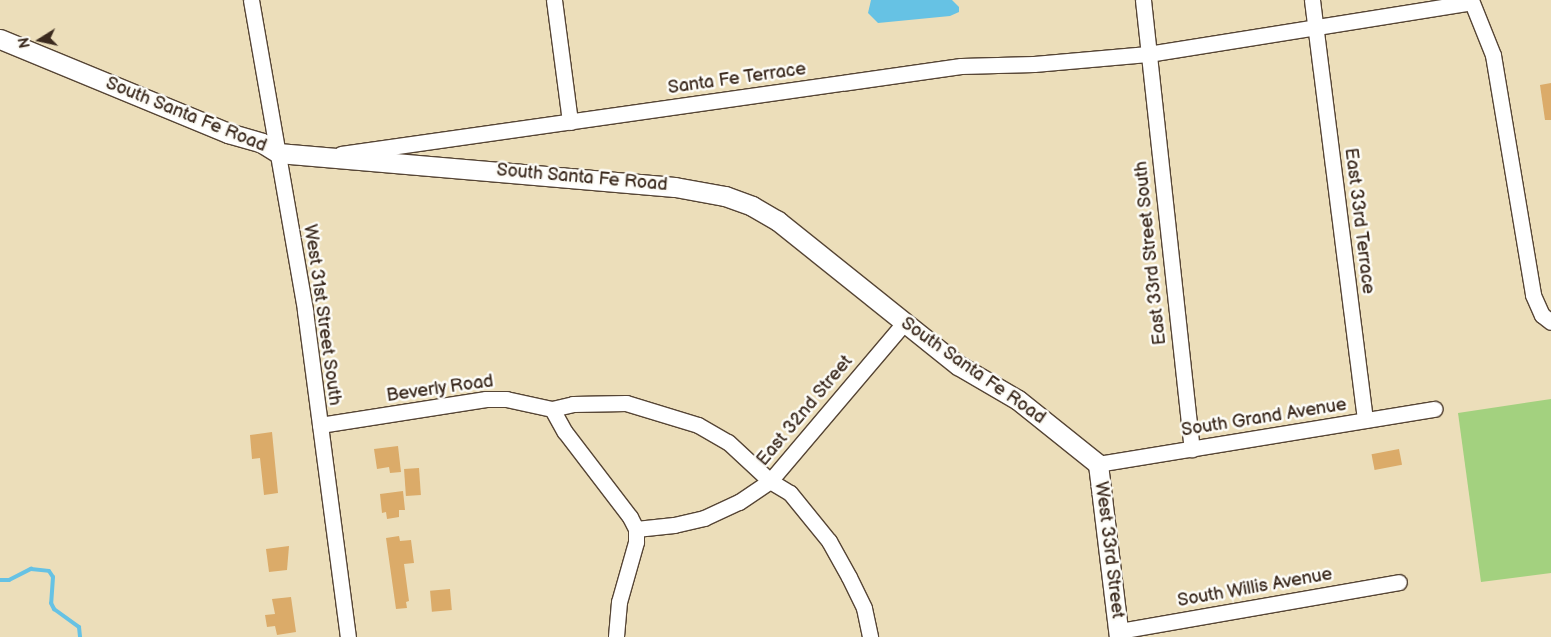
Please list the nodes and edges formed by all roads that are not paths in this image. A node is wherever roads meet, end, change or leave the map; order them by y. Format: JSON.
{"nodes":[{"id":1,"x":251,"y":0,"type":"edge"},
{"id":2,"x":554,"y":0,"type":"edge"},
{"id":3,"x":1143,"y":0,"type":"edge"},
{"id":4,"x":1312,"y":0,"type":"edge"},
{"id":5,"x":1471,"y":1,"type":"edge"},
{"id":6,"x":1315,"y":27,"type":"junction"},
{"id":7,"x":0,"y":39,"type":"edge"},
{"id":8,"x":1148,"y":54,"type":"junction"},
{"id":9,"x":570,"y":122,"type":"junction"},
{"id":10,"x":278,"y":153,"type":"junction"},
{"id":11,"x":334,"y":156,"type":"junction"},
{"id":12,"x":1551,"y":322,"type":"edge"},
{"id":13,"x":904,"y":323,"type":"junction"},
{"id":14,"x":552,"y":409,"type":"junction"},
{"id":15,"x":1435,"y":409,"type":"dead end"},
{"id":16,"x":1365,"y":420,"type":"junction"},
{"id":17,"x":320,"y":425,"type":"junction"},
{"id":18,"x":1192,"y":449,"type":"junction"},
{"id":19,"x":1098,"y":464,"type":"junction"},
{"id":20,"x":770,"y":481,"type":"junction"},
{"id":21,"x":636,"y":529,"type":"junction"},
{"id":22,"x":1398,"y":582,"type":"dead end"},
{"id":23,"x":1119,"y":634,"type":"edge"},
{"id":24,"x":348,"y":637,"type":"edge"},
{"id":25,"x":616,"y":637,"type":"edge"},
{"id":26,"x":870,"y":637,"type":"edge"}],
"edges":[{"from":1,"to":10,"type":"street","name":"West 31st Street South"},
{"from":2,"to":9,"type":"street"},
{"from":3,"to":8,"type":"street","name":"East 33rd Street South"},
{"from":4,"to":6,"type":"street","name":"East 33rd Terrace"},
{"from":5,"to":6,"type":"street","name":"Santa Fe Terrace"},
{"from":5,"to":12,"type":"street"},
{"from":6,"to":8,"type":"street","name":"Santa Fe Terrace"},
{"from":6,"to":16,"type":"street","name":"East 33rd Terrace"},
{"from":7,"to":10,"type":"street","name":"South Santa Fe Road"},
{"from":8,"to":9,"type":"street","name":"Santa Fe Terrace"},
{"from":8,"to":18,"type":"street","name":"East 33rd Street South"},
{"from":9,"to":11,"type":"street","name":"Santa Fe Terrace"},
{"from":10,"to":11,"type":"street","name":"South Santa Fe Road"},
{"from":10,"to":17,"type":"street","name":"West 31st Street South"},
{"from":11,"to":13,"type":"street","name":"South Santa Fe Road"},
{"from":13,"to":19,"type":"street","name":"South Santa Fe Road"},
{"from":13,"to":20,"type":"street","name":"East 32nd Street"},
{"from":14,"to":17,"type":"street","name":"Beverly Road"},
{"from":14,"to":20,"type":"street","name":"Beverly Road"},
{"from":14,"to":21,"type":"street"},
{"from":15,"to":16,"type":"street","name":"South Grand Avenue"},
{"from":16,"to":18,"type":"street","name":"South Grand Avenue"},
{"from":17,"to":24,"type":"street","name":"West 31st Street South"},
{"from":18,"to":19,"type":"street","name":"South Grand Avenue"},
{"from":19,"to":23,"type":"street","name":"West 33rd Street"},
{"from":20,"to":21,"type":"street","name":"East 32nd Street"},
{"from":20,"to":26,"type":"street","name":"Beverly Road"},
{"from":21,"to":25,"type":"street"},
{"from":22,"to":23,"type":"street","name":"South Willis Avenue"}]}
